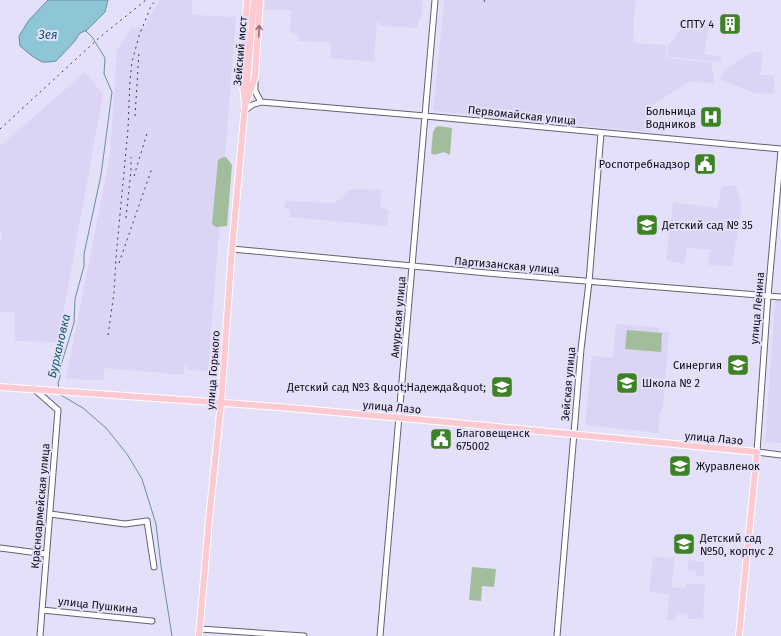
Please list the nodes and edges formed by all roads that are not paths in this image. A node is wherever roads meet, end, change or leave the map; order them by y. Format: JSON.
{"nodes":[{"id":1,"x":247,"y":0,"type":"edge"},
{"id":2,"x":254,"y":0,"type":"edge"},
{"id":3,"x":260,"y":0,"type":"edge"},
{"id":4,"x":435,"y":0,"type":"edge"},
{"id":5,"x":254,"y":82,"type":"junction"},
{"id":6,"x":261,"y":102,"type":"junction"},
{"id":7,"x":245,"y":108,"type":"junction"},
{"id":8,"x":425,"y":116,"type":"junction"},
{"id":9,"x":601,"y":133,"type":"junction"},
{"id":10,"x":781,"y":149,"type":"edge"},
{"id":11,"x":232,"y":249,"type":"junction"},
{"id":12,"x":413,"y":266,"type":"junction"},
{"id":13,"x":589,"y":282,"type":"junction"},
{"id":14,"x":768,"y":296,"type":"junction"},
{"id":15,"x":781,"y":297,"type":"edge"},
{"id":16,"x":0,"y":387,"type":"edge"},
{"id":17,"x":34,"y":389,"type":"junction"},
{"id":18,"x":221,"y":403,"type":"junction"},
{"id":19,"x":400,"y":418,"type":"junction"},
{"id":20,"x":574,"y":436,"type":"junction"},
{"id":21,"x":757,"y":452,"type":"junction"},
{"id":22,"x":781,"y":455,"type":"edge"},
{"id":23,"x":50,"y":514,"type":"junction"},
{"id":24,"x":0,"y":548,"type":"edge"},
{"id":25,"x":46,"y":554,"type":"junction"},
{"id":26,"x":154,"y":568,"type":"dead end"},
{"id":27,"x":42,"y":610,"type":"junction"},
{"id":28,"x":152,"y":621,"type":"dead end"},
{"id":29,"x":200,"y":629,"type":"junction"},
{"id":30,"x":40,"y":636,"type":"edge"},
{"id":31,"x":199,"y":636,"type":"edge"},
{"id":32,"x":304,"y":636,"type":"edge"},
{"id":33,"x":380,"y":636,"type":"edge"},
{"id":34,"x":557,"y":636,"type":"edge"},
{"id":35,"x":740,"y":636,"type":"edge"}],
"edges":[{"from":1,"to":7,"type":"main road","name":"улица Горького"},
{"from":2,"to":7,"type":"main road","name":"Зейский мост"},
{"from":5,"to":3,"type":"main road","name":"улица Горького","one_way":true},
{"from":4,"to":8,"type":"street","name":"Амурская улица"},
{"from":5,"to":6,"type":"street"},
{"from":5,"to":7,"type":"main road","name":"улица Горького"},
{"from":6,"to":7,"type":"street"},
{"from":6,"to":8,"type":"street","name":"Первомайская улица"},
{"from":7,"to":11,"type":"main road","name":"улица Горького"},
{"from":8,"to":9,"type":"street","name":"Первомайская улица"},
{"from":8,"to":12,"type":"street","name":"Амурская улица"},
{"from":9,"to":10,"type":"street","name":"Первомайская улица"},
{"from":9,"to":13,"type":"street","name":"Зейская улица"},
{"from":10,"to":14,"type":"street","name":"улица Ленина"},
{"from":11,"to":12,"type":"street","name":"Партизанская улица"},
{"from":11,"to":18,"type":"main road","name":"улица Горького"},
{"from":12,"to":13,"type":"street","name":"Партизанская улица"},
{"from":12,"to":19,"type":"street","name":"Амурская улица"},
{"from":13,"to":14,"type":"street","name":"Партизанская улица"},
{"from":13,"to":20,"type":"street","name":"Зейская улица"},
{"from":14,"to":15,"type":"street","name":"Партизанская улица"},
{"from":14,"to":21,"type":"street","name":"улица Ленина"},
{"from":16,"to":17,"type":"main road","name":"улица Лазо"},
{"from":17,"to":18,"type":"main road","name":"улица Лазо"},
{"from":17,"to":23,"type":"street","name":"Красноармейская улица"},
{"from":18,"to":19,"type":"main road","name":"улица Лазо"},
{"from":18,"to":29,"type":"main road","name":"улица Горького"},
{"from":19,"to":20,"type":"main road","name":"улица Лазо"},
{"from":19,"to":33,"type":"street","name":"Амурская улица"},
{"from":20,"to":21,"type":"main road","name":"улица Лазо"},
{"from":20,"to":34,"type":"street","name":"Зейская улица"},
{"from":21,"to":22,"type":"street","name":"улица Лазо"},
{"from":21,"to":35,"type":"main road","name":"улица Ленина"},
{"from":23,"to":25,"type":"street","name":"Красноармейская улица"},
{"from":23,"to":26,"type":"street"},
{"from":24,"to":25,"type":"street"},
{"from":25,"to":27,"type":"street","name":"Красноармейская улица"},
{"from":27,"to":28,"type":"street","name":"улица Пушкина"},
{"from":27,"to":30,"type":"street","name":"Красноармейская улица"},
{"from":29,"to":31,"type":"main road","name":"улица Горького"},
{"from":29,"to":32,"type":"street"}]}
